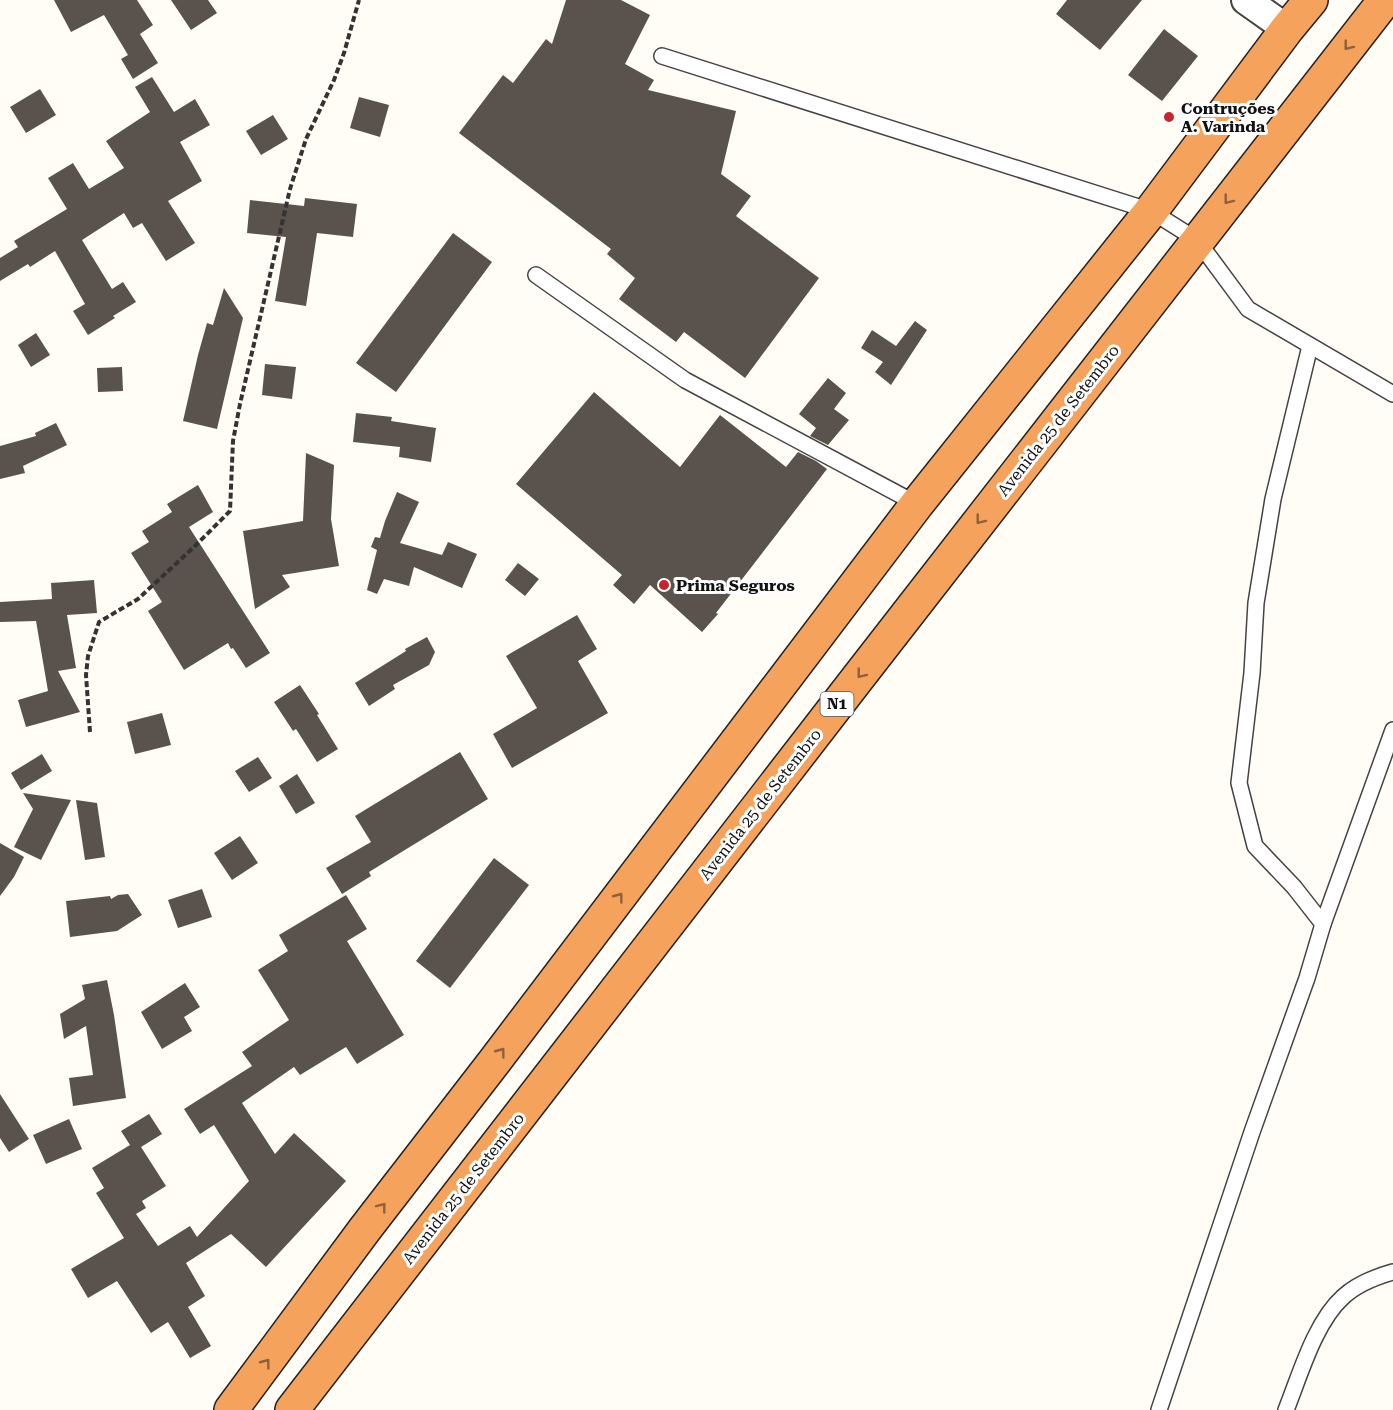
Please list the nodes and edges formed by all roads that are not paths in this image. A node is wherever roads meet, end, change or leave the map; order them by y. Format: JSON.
{"nodes":[{"id":1,"x":1246,"y":0,"type":"edge"},
{"id":2,"x":1311,"y":0,"type":"edge"},
{"id":3,"x":1384,"y":0,"type":"edge"},
{"id":4,"x":1287,"y":29,"type":"junction"},
{"id":5,"x":662,"y":56,"type":"dead end"},
{"id":6,"x":1151,"y":211,"type":"junction"},
{"id":7,"x":1197,"y":240,"type":"junction"},
{"id":8,"x":536,"y":275,"type":"dead end"},
{"id":9,"x":1310,"y":346,"type":"junction"},
{"id":10,"x":1393,"y":394,"type":"edge"},
{"id":11,"x":917,"y":504,"type":"junction"},
{"id":12,"x":1393,"y":730,"type":"edge"},
{"id":13,"x":1323,"y":924,"type":"junction"},
{"id":14,"x":1393,"y":1272,"type":"edge"},
{"id":15,"x":231,"y":1410,"type":"edge"},
{"id":16,"x":291,"y":1410,"type":"edge"},
{"id":17,"x":1159,"y":1410,"type":"edge"},
{"id":18,"x":1286,"y":1410,"type":"edge"}],
"edges":[{"from":1,"to":4,"type":"street"},
{"from":2,"to":4,"type":"highway"},
{"from":3,"to":7,"type":"highway","name":"Avenida 25 de Setembro","number":"N1","one_way":true},
{"from":4,"to":6,"type":"highway"},
{"from":5,"to":6,"type":"lane"},
{"from":6,"to":7,"type":"lane"},
{"from":6,"to":11,"type":"highway"},
{"from":7,"to":9,"type":"lane"},
{"from":7,"to":16,"type":"highway","name":"Avenida 25 de Setembro","number":"N1","one_way":true},
{"from":8,"to":11,"type":"lane"},
{"from":9,"to":10,"type":"lane"},
{"from":9,"to":13,"type":"lane"},
{"from":15,"to":11,"type":"highway","one_way":true},
{"from":12,"to":13,"type":"lane"},
{"from":13,"to":17,"type":"lane"},
{"from":14,"to":18,"type":"lane"}]}
